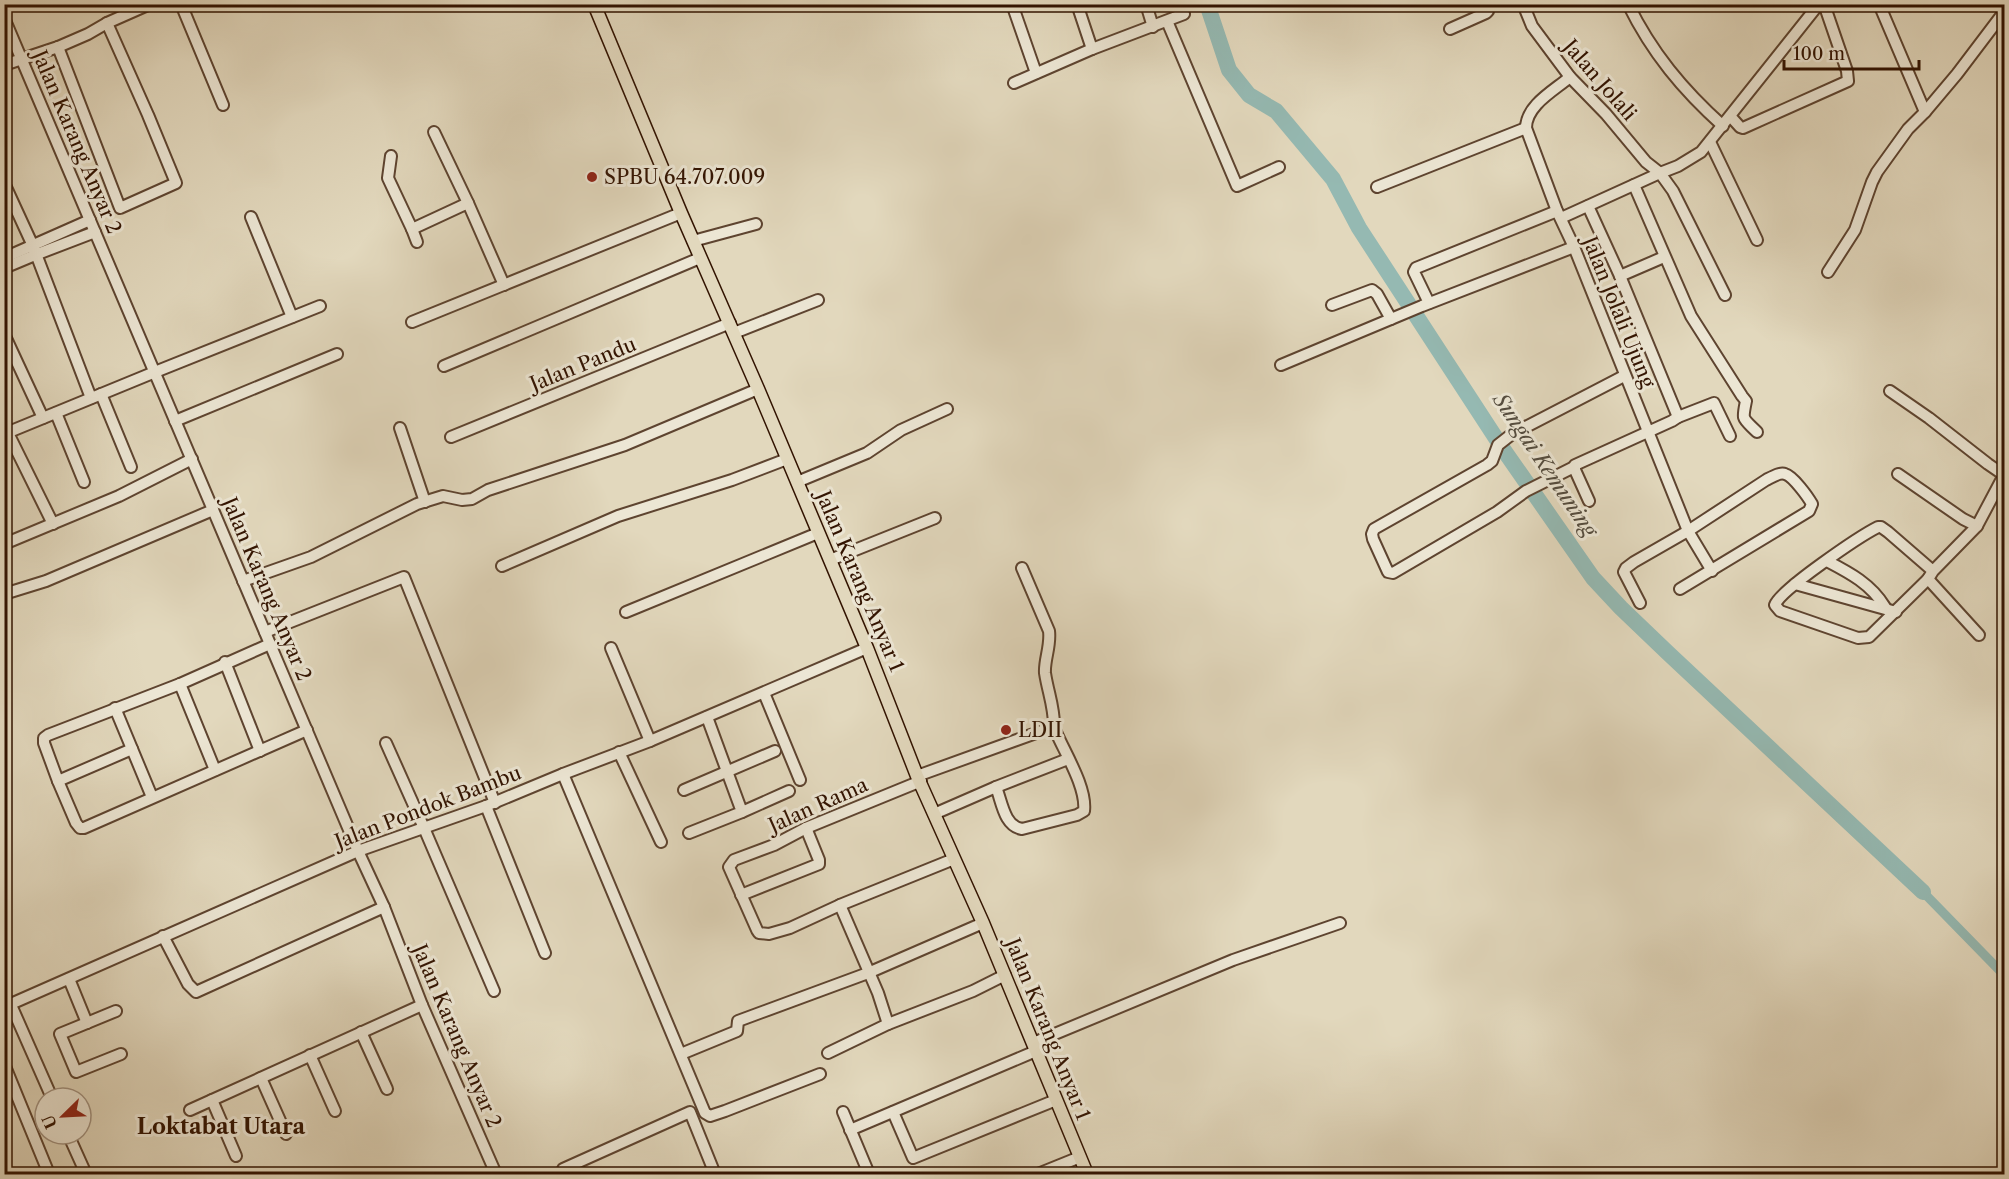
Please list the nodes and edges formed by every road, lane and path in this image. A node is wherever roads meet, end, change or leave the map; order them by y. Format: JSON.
{"nodes":[{"id":1,"x":150,"y":4,"type":"edge"},
{"id":2,"x":181,"y":4,"type":"edge"},
{"id":3,"x":594,"y":4,"type":"edge"},
{"id":4,"x":1012,"y":4,"type":"edge"},
{"id":5,"x":1077,"y":4,"type":"edge"},
{"id":6,"x":1146,"y":4,"type":"edge"},
{"id":7,"x":1487,"y":4,"type":"edge"},
{"id":8,"x":1523,"y":4,"type":"edge"},
{"id":9,"x":1628,"y":4,"type":"edge"},
{"id":10,"x":1819,"y":4,"type":"edge"},
{"id":11,"x":1824,"y":4,"type":"edge"},
{"id":12,"x":1879,"y":4,"type":"edge"},
{"id":13,"x":2004,"y":12,"type":"edge"},
{"id":14,"x":1184,"y":14,"type":"dead end"},
{"id":15,"x":5,"y":20,"type":"edge"},
{"id":16,"x":1167,"y":21,"type":"junction"},
{"id":17,"x":107,"y":22,"type":"junction"},
{"id":18,"x":1153,"y":27,"type":"junction"},
{"id":19,"x":1450,"y":30,"type":"dead end"},
{"id":20,"x":58,"y":47,"type":"junction"},
{"id":21,"x":1092,"y":49,"type":"junction"},
{"id":22,"x":22,"y":58,"type":"junction"},
{"id":23,"x":4,"y":65,"type":"edge"},
{"id":24,"x":1036,"y":73,"type":"junction"},
{"id":25,"x":1570,"y":77,"type":"junction"},
{"id":26,"x":1014,"y":83,"type":"dead end"},
{"id":27,"x":223,"y":105,"type":"dead end"},
{"id":28,"x":1925,"y":112,"type":"junction"},
{"id":29,"x":1731,"y":117,"type":"junction"},
{"id":30,"x":1722,"y":126,"type":"junction"},
{"id":31,"x":1526,"y":128,"type":"junction"},
{"id":32,"x":434,"y":132,"type":"dead end"},
{"id":33,"x":1710,"y":142,"type":"junction"},
{"id":34,"x":390,"y":156,"type":"dead end"},
{"id":35,"x":1279,"y":167,"type":"dead end"},
{"id":36,"x":1660,"y":173,"type":"junction"},
{"id":37,"x":4,"y":183,"type":"edge"},
{"id":38,"x":1634,"y":185,"type":"junction"},
{"id":39,"x":1377,"y":187,"type":"dead end"},
{"id":40,"x":468,"y":203,"type":"junction"},
{"id":41,"x":1588,"y":206,"type":"junction"},
{"id":42,"x":681,"y":213,"type":"junction"},
{"id":43,"x":1559,"y":214,"type":"junction"},
{"id":44,"x":251,"y":217,"type":"dead end"},
{"id":45,"x":90,"y":220,"type":"junction"},
{"id":46,"x":756,"y":224,"type":"dead end"},
{"id":47,"x":412,"y":229,"type":"junction"},
{"id":48,"x":96,"y":232,"type":"junction"},
{"id":49,"x":1758,"y":240,"type":"dead end"},
{"id":50,"x":693,"y":241,"type":"junction"},
{"id":51,"x":417,"y":242,"type":"dead end"},
{"id":52,"x":1574,"y":247,"type":"junction"},
{"id":53,"x":34,"y":250,"type":"junction"},
{"id":54,"x":1664,"y":257,"type":"junction"},
{"id":55,"x":4,"y":258,"type":"edge"},
{"id":56,"x":700,"y":258,"type":"junction"},
{"id":57,"x":4,"y":268,"type":"edge"},
{"id":58,"x":1828,"y":272,"type":"dead end"},
{"id":59,"x":1620,"y":276,"type":"junction"},
{"id":60,"x":504,"y":285,"type":"junction"},
{"id":61,"x":1725,"y":295,"type":"dead end"},
{"id":62,"x":818,"y":300,"type":"dead end"},
{"id":63,"x":1332,"y":305,"type":"dead end"},
{"id":64,"x":1425,"y":305,"type":"junction"},
{"id":65,"x":320,"y":306,"type":"dead end"},
{"id":66,"x":292,"y":317,"type":"junction"},
{"id":67,"x":1390,"y":319,"type":"junction"},
{"id":68,"x":412,"y":322,"type":"dead end"},
{"id":69,"x":732,"y":328,"type":"junction"},
{"id":70,"x":4,"y":334,"type":"edge"},
{"id":71,"x":336,"y":354,"type":"dead end"},
{"id":72,"x":1281,"y":365,"type":"dead end"},
{"id":73,"x":444,"y":366,"type":"dead end"},
{"id":74,"x":154,"y":372,"type":"junction"},
{"id":75,"x":1624,"y":376,"type":"junction"},
{"id":76,"x":758,"y":389,"type":"junction"},
{"id":77,"x":1890,"y":391,"type":"dead end"},
{"id":78,"x":96,"y":396,"type":"junction"},
{"id":79,"x":947,"y":409,"type":"dead end"},
{"id":80,"x":56,"y":413,"type":"junction"},
{"id":81,"x":1678,"y":417,"type":"junction"},
{"id":82,"x":43,"y":418,"type":"junction"},
{"id":83,"x":175,"y":421,"type":"junction"},
{"id":84,"x":400,"y":428,"type":"dead end"},
{"id":85,"x":1648,"y":432,"type":"junction"},
{"id":86,"x":1757,"y":432,"type":"dead end"},
{"id":87,"x":6,"y":433,"type":"edge"},
{"id":88,"x":1730,"y":436,"type":"dead end"},
{"id":89,"x":451,"y":437,"type":"dead end"},
{"id":90,"x":192,"y":459,"type":"junction"},
{"id":91,"x":787,"y":459,"type":"junction"},
{"id":92,"x":1574,"y":466,"type":"junction"},
{"id":93,"x":130,"y":467,"type":"dead end"},
{"id":94,"x":1898,"y":474,"type":"dead end"},
{"id":95,"x":2004,"y":475,"type":"edge"},
{"id":96,"x":84,"y":482,"type":"dead end"},
{"id":97,"x":797,"y":482,"type":"junction"},
{"id":98,"x":1589,"y":501,"type":"dead end"},
{"id":99,"x":425,"y":502,"type":"junction"},
{"id":100,"x":213,"y":510,"type":"junction"},
{"id":101,"x":935,"y":518,"type":"dead end"},
{"id":102,"x":53,"y":524,"type":"junction"},
{"id":103,"x":1977,"y":526,"type":"junction"},
{"id":104,"x":1688,"y":531,"type":"junction"},
{"id":105,"x":818,"y":532,"type":"junction"},
{"id":106,"x":5,"y":542,"type":"edge"},
{"id":107,"x":830,"y":560,"type":"junction"},
{"id":108,"x":1827,"y":561,"type":"junction"},
{"id":109,"x":502,"y":566,"type":"dead end"},
{"id":110,"x":1022,"y":568,"type":"dead end"},
{"id":111,"x":1712,"y":571,"type":"junction"},
{"id":112,"x":1930,"y":575,"type":"junction"},
{"id":113,"x":243,"y":581,"type":"junction"},
{"id":114,"x":1795,"y":584,"type":"junction"},
{"id":115,"x":1680,"y":590,"type":"dead end"},
{"id":116,"x":4,"y":594,"type":"edge"},
{"id":117,"x":1640,"y":603,"type":"dead end"},
{"id":118,"x":1885,"y":607,"type":"junction"},
{"id":119,"x":626,"y":612,"type":"dead end"},
{"id":120,"x":1896,"y":612,"type":"junction"},
{"id":121,"x":265,"y":633,"type":"junction"},
{"id":122,"x":1979,"y":635,"type":"dead end"},
{"id":123,"x":270,"y":644,"type":"junction"},
{"id":124,"x":611,"y":648,"type":"dead end"},
{"id":125,"x":867,"y":648,"type":"junction"},
{"id":126,"x":225,"y":662,"type":"junction"},
{"id":127,"x":180,"y":684,"type":"junction"},
{"id":128,"x":764,"y":693,"type":"junction"},
{"id":129,"x":115,"y":708,"type":"junction"},
{"id":130,"x":707,"y":717,"type":"junction"},
{"id":131,"x":1052,"y":729,"type":"junction"},
{"id":132,"x":307,"y":730,"type":"junction"},
{"id":133,"x":650,"y":741,"type":"junction"},
{"id":134,"x":386,"y":743,"type":"dead end"},
{"id":135,"x":132,"y":749,"type":"junction"},
{"id":136,"x":260,"y":751,"type":"junction"},
{"id":137,"x":775,"y":751,"type":"dead end"},
{"id":138,"x":619,"y":752,"type":"junction"},
{"id":139,"x":1068,"y":759,"type":"junction"},
{"id":140,"x":215,"y":770,"type":"junction"},
{"id":141,"x":727,"y":772,"type":"junction"},
{"id":142,"x":563,"y":774,"type":"junction"},
{"id":143,"x":919,"y":778,"type":"junction"},
{"id":144,"x":800,"y":780,"type":"dead end"},
{"id":145,"x":58,"y":781,"type":"junction"},
{"id":146,"x":996,"y":787,"type":"junction"},
{"id":147,"x":684,"y":790,"type":"dead end"},
{"id":148,"x":789,"y":791,"type":"dead end"},
{"id":149,"x":152,"y":797,"type":"junction"},
{"id":150,"x":490,"y":804,"type":"junction"},
{"id":151,"x":742,"y":812,"type":"junction"},
{"id":152,"x":934,"y":814,"type":"junction"},
{"id":153,"x":424,"y":828,"type":"junction"},
{"id":154,"x":806,"y":828,"type":"junction"},
{"id":155,"x":689,"y":833,"type":"dead end"},
{"id":156,"x":661,"y":842,"type":"dead end"},
{"id":157,"x":358,"y":851,"type":"junction"},
{"id":158,"x":954,"y":859,"type":"junction"},
{"id":159,"x":741,"y":895,"type":"junction"},
{"id":160,"x":840,"y":904,"type":"junction"},
{"id":161,"x":384,"y":907,"type":"junction"},
{"id":162,"x":983,"y":923,"type":"junction"},
{"id":163,"x":1340,"y":923,"type":"dead end"},
{"id":164,"x":163,"y":936,"type":"junction"},
{"id":165,"x":545,"y":953,"type":"dead end"},
{"id":166,"x":868,"y":973,"type":"junction"},
{"id":167,"x":1005,"y":975,"type":"junction"},
{"id":168,"x":69,"y":979,"type":"junction"},
{"id":169,"x":494,"y":991,"type":"dead end"},
{"id":170,"x":422,"y":1005,"type":"junction"},
{"id":171,"x":8,"y":1006,"type":"edge"},
{"id":172,"x":116,"y":1011,"type":"dead end"},
{"id":173,"x":87,"y":1023,"type":"junction"},
{"id":174,"x":888,"y":1024,"type":"junction"},
{"id":175,"x":361,"y":1032,"type":"junction"},
{"id":176,"x":1034,"y":1047,"type":"junction"},
{"id":177,"x":828,"y":1053,"type":"dead end"},
{"id":178,"x":121,"y":1054,"type":"dead end"},
{"id":179,"x":681,"y":1054,"type":"junction"},
{"id":180,"x":310,"y":1055,"type":"junction"},
{"id":181,"x":4,"y":1064,"type":"edge"},
{"id":182,"x":820,"y":1074,"type":"dead end"},
{"id":183,"x":261,"y":1078,"type":"junction"},
{"id":184,"x":46,"y":1086,"type":"edge"},
{"id":185,"x":387,"y":1089,"type":"dead end"},
{"id":186,"x":212,"y":1100,"type":"junction"},
{"id":187,"x":1056,"y":1100,"type":"junction"},
{"id":188,"x":190,"y":1110,"type":"dead end"},
{"id":189,"x":335,"y":1111,"type":"dead end"},
{"id":190,"x":843,"y":1112,"type":"dead end"},
{"id":191,"x":893,"y":1112,"type":"junction"},
{"id":192,"x":850,"y":1130,"type":"junction"},
{"id":193,"x":286,"y":1134,"type":"dead end"},
{"id":194,"x":73,"y":1146,"type":"edge"},
{"id":195,"x":236,"y":1156,"type":"dead end"},
{"id":196,"x":1080,"y":1157,"type":"junction"},
{"id":197,"x":49,"y":1174,"type":"edge"},
{"id":198,"x":86,"y":1174,"type":"edge"},
{"id":199,"x":496,"y":1174,"type":"edge"},
{"id":200,"x":565,"y":1174,"type":"edge"},
{"id":201,"x":716,"y":1174,"type":"edge"},
{"id":202,"x":869,"y":1174,"type":"edge"},
{"id":203,"x":1038,"y":1174,"type":"edge"},
{"id":204,"x":1086,"y":1174,"type":"edge"}],
"edges":[{"from":1,"to":17,"type":"street"},
{"from":2,"to":27,"type":"street"},
{"from":3,"to":42,"type":"main road","name":"Jalan Karang Anyar 1"},
{"from":4,"to":24,"type":"street"},
{"from":5,"to":21,"type":"street"},
{"from":6,"to":18,"type":"street"},
{"from":7,"to":19,"type":"street"},
{"from":8,"to":25,"type":"street","name":"Jalan Jolali"},
{"from":9,"to":30,"type":"street"},
{"from":10,"to":29,"type":"street"},
{"from":11,"to":29,"type":"street"},
{"from":12,"to":28,"type":"street"},
{"from":13,"to":28,"type":"street"},
{"from":14,"to":16,"type":"street"},
{"from":15,"to":22,"type":"street","name":"Jalan Karang Anyar 2"},
{"from":16,"to":18,"type":"street"},
{"from":16,"to":35,"type":"street"},
{"from":17,"to":20,"type":"street"},
{"from":17,"to":20,"type":"street"},
{"from":18,"to":21,"type":"street"},
{"from":20,"to":22,"type":"street"},
{"from":21,"to":24,"type":"street"},
{"from":22,"to":23,"type":"street"},
{"from":22,"to":45,"type":"street","name":"Jalan Karang Anyar 2"},
{"from":24,"to":26,"type":"street"},
{"from":25,"to":31,"type":"street"},
{"from":25,"to":36,"type":"street","name":"Jalan Jolali"},
{"from":28,"to":58,"type":"street"},
{"from":29,"to":30,"type":"street"},
{"from":30,"to":33,"type":"street"},
{"from":31,"to":39,"type":"street"},
{"from":31,"to":43,"type":"street","name":"Jalan Jolali Ujung"},
{"from":32,"to":40,"type":"street"},
{"from":33,"to":36,"type":"street"},
{"from":33,"to":49,"type":"street"},
{"from":34,"to":47,"type":"street"},
{"from":36,"to":38,"type":"street"},
{"from":36,"to":61,"type":"street","name":"Jalan Jolali"},
{"from":37,"to":53,"type":"street"},
{"from":38,"to":41,"type":"street"},
{"from":38,"to":54,"type":"street"},
{"from":40,"to":47,"type":"street"},
{"from":40,"to":60,"type":"street"},
{"from":41,"to":43,"type":"street"},
{"from":41,"to":59,"type":"street"},
{"from":42,"to":50,"type":"main road","name":"Jalan Karang Anyar 1"},
{"from":42,"to":60,"type":"street"},
{"from":43,"to":52,"type":"street","name":"Jalan Jolali Ujung"},
{"from":43,"to":64,"type":"street"},
{"from":44,"to":66,"type":"street"},
{"from":45,"to":48,"type":"street","name":"Jalan Karang Anyar 2"},
{"from":45,"to":53,"type":"street"},
{"from":46,"to":50,"type":"street"},
{"from":47,"to":51,"type":"street"},
{"from":48,"to":53,"type":"street"},
{"from":48,"to":74,"type":"street","name":"Jalan Karang Anyar 2"},
{"from":50,"to":56,"type":"main road","name":"Jalan Karang Anyar 1"},
{"from":52,"to":64,"type":"street"},
{"from":52,"to":75,"type":"street","name":"Jalan Jolali Ujung"},
{"from":53,"to":55,"type":"street"},
{"from":53,"to":57,"type":"street"},
{"from":53,"to":78,"type":"street"},
{"from":54,"to":59,"type":"street"},
{"from":54,"to":86,"type":"street"},
{"from":56,"to":69,"type":"main road","name":"Jalan Karang Anyar 1"},
{"from":56,"to":73,"type":"street"},
{"from":59,"to":81,"type":"street"},
{"from":60,"to":68,"type":"street"},
{"from":62,"to":69,"type":"street","name":"Jalan Pandu"},
{"from":63,"to":67,"type":"street"},
{"from":64,"to":67,"type":"street"},
{"from":65,"to":66,"type":"street"},
{"from":66,"to":74,"type":"street"},
{"from":67,"to":72,"type":"street"},
{"from":69,"to":76,"type":"main road","name":"Jalan Karang Anyar 1"},
{"from":69,"to":89,"type":"street","name":"Jalan Pandu"},
{"from":70,"to":82,"type":"street"},
{"from":71,"to":83,"type":"street"},
{"from":74,"to":78,"type":"street"},
{"from":74,"to":83,"type":"street","name":"Jalan Karang Anyar 2"},
{"from":75,"to":85,"type":"street","name":"Jalan Jolali Ujung"},
{"from":75,"to":92,"type":"street"},
{"from":76,"to":91,"type":"main road","name":"Jalan Karang Anyar 1"},
{"from":76,"to":99,"type":"street"},
{"from":77,"to":95,"type":"street"},
{"from":78,"to":80,"type":"street"},
{"from":78,"to":93,"type":"street"},
{"from":79,"to":97,"type":"street"},
{"from":80,"to":82,"type":"street"},
{"from":80,"to":96,"type":"street"},
{"from":81,"to":85,"type":"street"},
{"from":81,"to":88,"type":"street"},
{"from":82,"to":87,"type":"street"},
{"from":83,"to":90,"type":"street","name":"Jalan Karang Anyar 2"},
{"from":84,"to":99,"type":"street"},
{"from":85,"to":92,"type":"street"},
{"from":85,"to":104,"type":"street","name":"Jalan Jolali Ujung"},
{"from":87,"to":102,"type":"street"},
{"from":90,"to":100,"type":"street","name":"Jalan Karang Anyar 2"},
{"from":90,"to":102,"type":"street"},
{"from":91,"to":97,"type":"main road","name":"Jalan Karang Anyar 1"},
{"from":91,"to":109,"type":"street"},
{"from":92,"to":98,"type":"street"},
{"from":94,"to":103,"type":"street"},
{"from":95,"to":103,"type":"street"},
{"from":97,"to":105,"type":"main road","name":"Jalan Karang Anyar 1"},
{"from":99,"to":113,"type":"street"},
{"from":100,"to":113,"type":"street","name":"Jalan Karang Anyar 2"},
{"from":100,"to":116,"type":"street"},
{"from":101,"to":107,"type":"street"},
{"from":102,"to":106,"type":"street"},
{"from":103,"to":112,"type":"street"},
{"from":104,"to":111,"type":"street","name":"Jalan Jolali Ujung"},
{"from":104,"to":111,"type":"street"},
{"from":104,"to":117,"type":"street"},
{"from":105,"to":107,"type":"main road","name":"Jalan Karang Anyar 1"},
{"from":105,"to":119,"type":"street"},
{"from":107,"to":125,"type":"main road","name":"Jalan Karang Anyar 1"},
{"from":108,"to":112,"type":"street"},
{"from":108,"to":114,"type":"street"},
{"from":108,"to":118,"type":"street"},
{"from":110,"to":131,"type":"street"},
{"from":111,"to":115,"type":"street"},
{"from":112,"to":120,"type":"street"},
{"from":112,"to":122,"type":"street"},
{"from":113,"to":121,"type":"street","name":"Jalan Karang Anyar 2"},
{"from":114,"to":118,"type":"street"},
{"from":114,"to":120,"type":"street"},
{"from":118,"to":120,"type":"street"},
{"from":121,"to":123,"type":"street","name":"Jalan Karang Anyar 2"},
{"from":121,"to":150,"type":"street"},
{"from":123,"to":126,"type":"street"},
{"from":123,"to":132,"type":"street","name":"Jalan Karang Anyar 2"},
{"from":124,"to":133,"type":"street"},
{"from":125,"to":128,"type":"street","name":"Jalan Pondok Bambu"},
{"from":125,"to":143,"type":"main road","name":"Jalan Karang Anyar 1"},
{"from":126,"to":127,"type":"street"},
{"from":126,"to":136,"type":"street"},
{"from":127,"to":129,"type":"street"},
{"from":127,"to":140,"type":"street"},
{"from":128,"to":130,"type":"street","name":"Jalan Pondok Bambu"},
{"from":128,"to":144,"type":"street"},
{"from":129,"to":135,"type":"street"},
{"from":129,"to":145,"type":"street"},
{"from":130,"to":133,"type":"street","name":"Jalan Pondok Bambu"},
{"from":130,"to":141,"type":"street"},
{"from":131,"to":139,"type":"street"},
{"from":131,"to":143,"type":"street","name":"Jalan Rama"},
{"from":132,"to":136,"type":"street"},
{"from":132,"to":157,"type":"street","name":"Jalan Karang Anyar 2"},
{"from":133,"to":138,"type":"street","name":"Jalan Pondok Bambu"},
{"from":134,"to":153,"type":"street"},
{"from":135,"to":145,"type":"street"},
{"from":135,"to":149,"type":"street"},
{"from":136,"to":140,"type":"street"},
{"from":137,"to":141,"type":"street"},
{"from":138,"to":142,"type":"street","name":"Jalan Pondok Bambu"},
{"from":138,"to":156,"type":"street"},
{"from":139,"to":146,"type":"street"},
{"from":139,"to":146,"type":"street"},
{"from":140,"to":149,"type":"street"},
{"from":141,"to":147,"type":"street"},
{"from":141,"to":151,"type":"street"},
{"from":142,"to":150,"type":"street","name":"Jalan Pondok Bambu"},
{"from":142,"to":179,"type":"street"},
{"from":143,"to":152,"type":"main road","name":"Jalan Karang Anyar 1"},
{"from":143,"to":154,"type":"street","name":"Jalan Rama"},
{"from":145,"to":149,"type":"street"},
{"from":146,"to":152,"type":"street"},
{"from":148,"to":151,"type":"street"},
{"from":150,"to":153,"type":"street","name":"Jalan Pondok Bambu"},
{"from":150,"to":165,"type":"street"},
{"from":151,"to":155,"type":"street"},
{"from":152,"to":158,"type":"main road","name":"Jalan Karang Anyar 1"},
{"from":153,"to":157,"type":"street","name":"Jalan Pondok Bambu"},
{"from":153,"to":169,"type":"street"},
{"from":154,"to":159,"type":"street","name":"Jalan Rama"},
{"from":154,"to":159,"type":"street"},
{"from":157,"to":161,"type":"street","name":"Jalan Karang Anyar 2"},
{"from":157,"to":164,"type":"street","name":"Jalan Pondok Bambu"},
{"from":158,"to":160,"type":"street"},
{"from":158,"to":162,"type":"main road","name":"Jalan Karang Anyar 1"},
{"from":159,"to":160,"type":"street"},
{"from":160,"to":166,"type":"street"},
{"from":161,"to":164,"type":"street"},
{"from":161,"to":170,"type":"street","name":"Jalan Karang Anyar 2"},
{"from":162,"to":166,"type":"street"},
{"from":162,"to":167,"type":"main road","name":"Jalan Karang Anyar 1"},
{"from":163,"to":176,"type":"street"},
{"from":164,"to":168,"type":"street","name":"Jalan Pondok Bambu"},
{"from":166,"to":174,"type":"street"},
{"from":166,"to":179,"type":"street"},
{"from":167,"to":174,"type":"street"},
{"from":167,"to":176,"type":"main road","name":"Jalan Karang Anyar 1"},
{"from":168,"to":171,"type":"street","name":"Jalan Pondok Bambu"},
{"from":168,"to":173,"type":"street"},
{"from":170,"to":175,"type":"street"},
{"from":170,"to":199,"type":"street","name":"Jalan Karang Anyar 2"},
{"from":171,"to":184,"type":"street"},
{"from":172,"to":173,"type":"street"},
{"from":173,"to":178,"type":"street"},
{"from":174,"to":177,"type":"street"},
{"from":175,"to":180,"type":"street"},
{"from":175,"to":185,"type":"street"},
{"from":176,"to":187,"type":"main road","name":"Jalan Karang Anyar 1"},
{"from":176,"to":191,"type":"street"},
{"from":179,"to":182,"type":"street"},
{"from":180,"to":183,"type":"street"},
{"from":180,"to":189,"type":"street"},
{"from":181,"to":197,"type":"street"},
{"from":183,"to":186,"type":"street"},
{"from":183,"to":193,"type":"street"},
{"from":186,"to":188,"type":"street"},
{"from":186,"to":195,"type":"street"},
{"from":187,"to":191,"type":"street"},
{"from":187,"to":196,"type":"main road","name":"Jalan Karang Anyar 1"},
{"from":190,"to":192,"type":"street"},
{"from":191,"to":192,"type":"street"},
{"from":192,"to":202,"type":"street"},
{"from":194,"to":198,"type":"street"},
{"from":196,"to":203,"type":"street"},
{"from":196,"to":204,"type":"main road","name":"Jalan Karang Anyar 1"},
{"from":200,"to":201,"type":"street"}]}
